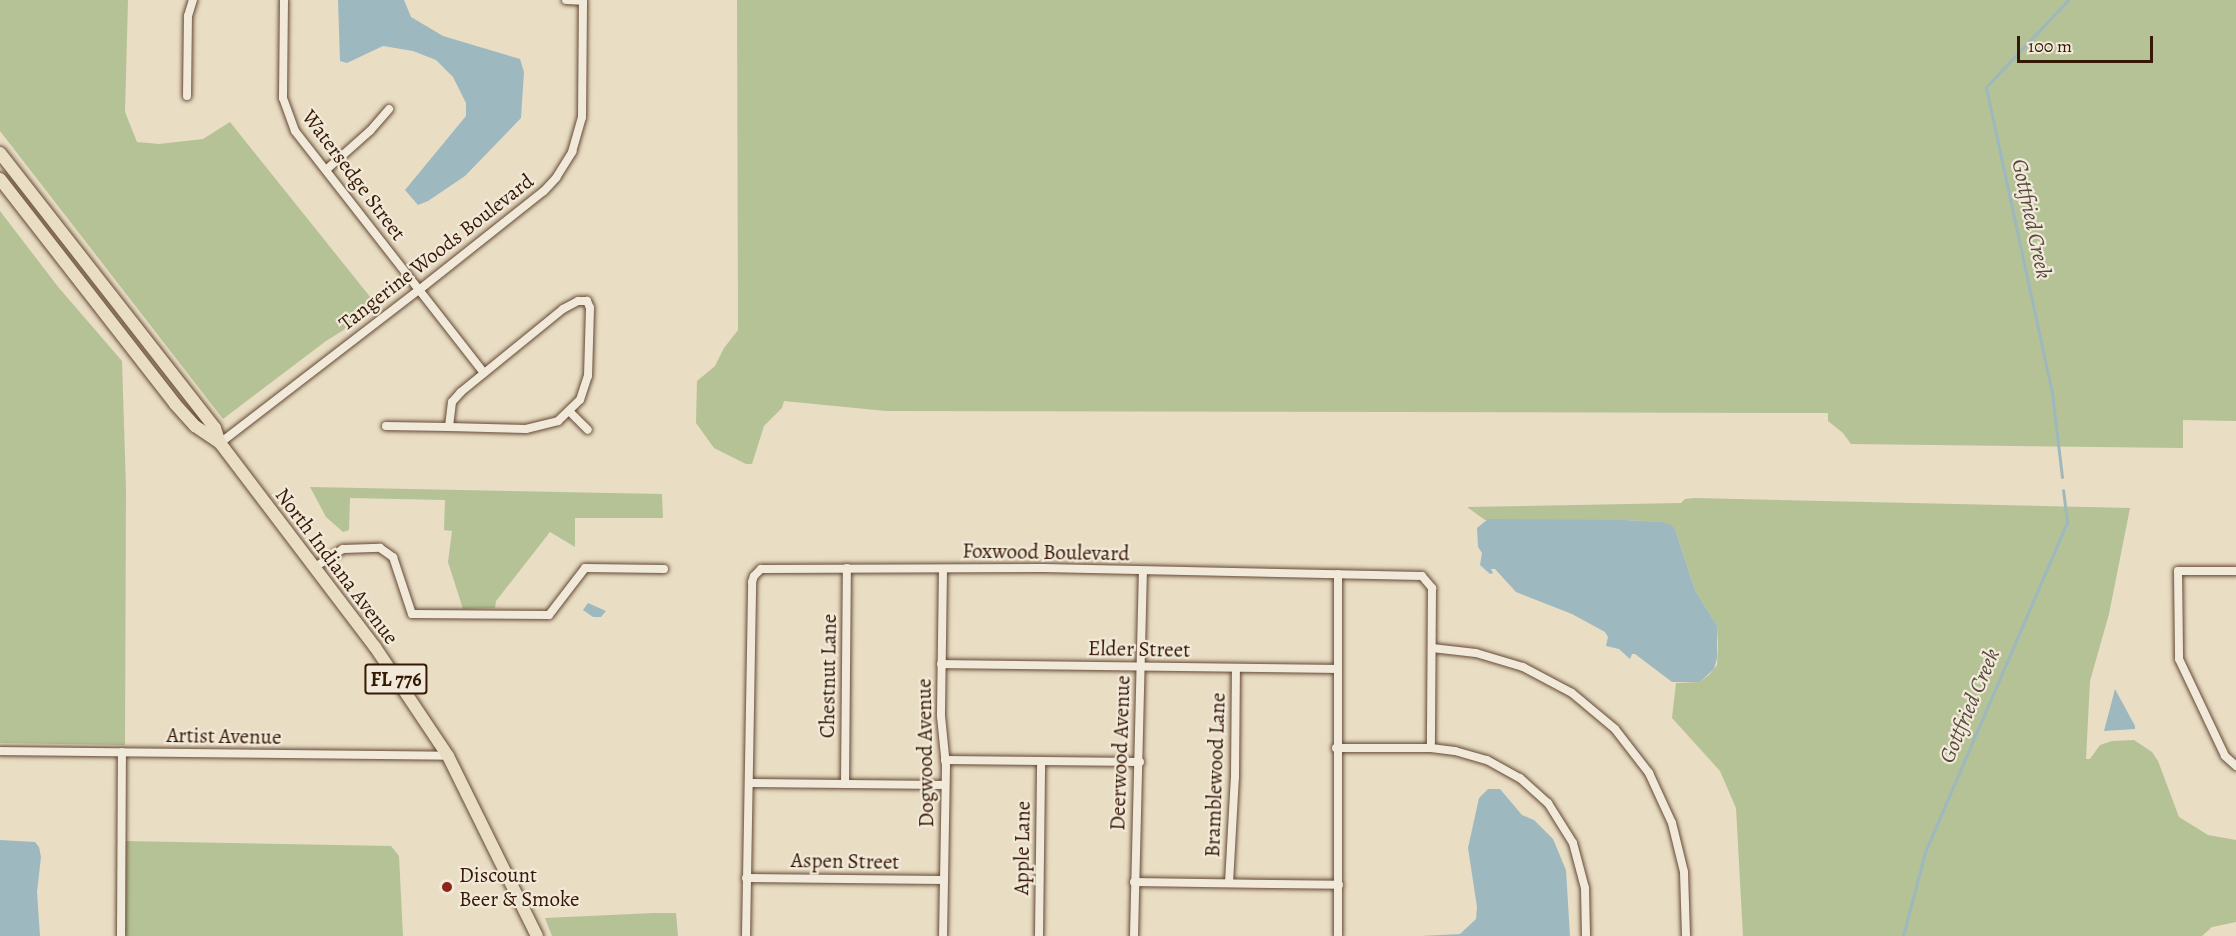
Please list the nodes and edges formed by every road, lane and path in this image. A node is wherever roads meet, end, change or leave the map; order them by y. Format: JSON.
{"nodes":[{"id":1,"x":193,"y":0,"type":"edge"},
{"id":2,"x":284,"y":0,"type":"edge"},
{"id":3,"x":566,"y":0,"type":"edge"},
{"id":4,"x":583,"y":0,"type":"edge"},
{"id":5,"x":187,"y":96,"type":"dead end"},
{"id":6,"x":389,"y":109,"type":"dead end"},
{"id":7,"x":0,"y":153,"type":"edge"},
{"id":8,"x":326,"y":170,"type":"junction"},
{"id":9,"x":0,"y":179,"type":"edge"},
{"id":10,"x":419,"y":290,"type":"junction"},
{"id":11,"x":484,"y":373,"type":"junction"},
{"id":12,"x":570,"y":412,"type":"junction"},
{"id":13,"x":386,"y":426,"type":"dead end"},
{"id":14,"x":449,"y":427,"type":"junction"},
{"id":15,"x":588,"y":430,"type":"dead end"},
{"id":16,"x":220,"y":443,"type":"junction"},
{"id":17,"x":315,"y":567,"type":"junction"},
{"id":18,"x":847,"y":568,"type":"junction"},
{"id":19,"x":664,"y":569,"type":"dead end"},
{"id":20,"x":942,"y":569,"type":"junction"},
{"id":21,"x":2236,"y":571,"type":"edge"},
{"id":22,"x":1143,"y":572,"type":"junction"},
{"id":23,"x":1338,"y":574,"type":"junction"},
{"id":24,"x":1432,"y":648,"type":"junction"},
{"id":25,"x":941,"y":664,"type":"junction"},
{"id":26,"x":1142,"y":666,"type":"junction"},
{"id":27,"x":1236,"y":668,"type":"junction"},
{"id":28,"x":1337,"y":669,"type":"junction"},
{"id":29,"x":1336,"y":748,"type":"junction"},
{"id":30,"x":1431,"y":748,"type":"junction"},
{"id":31,"x":0,"y":751,"type":"edge"},
{"id":32,"x":122,"y":752,"type":"junction"},
{"id":33,"x":448,"y":756,"type":"junction"},
{"id":34,"x":945,"y":760,"type":"junction"},
{"id":35,"x":1041,"y":760,"type":"junction"},
{"id":36,"x":1140,"y":762,"type":"junction"},
{"id":37,"x":2236,"y":766,"type":"edge"},
{"id":38,"x":750,"y":783,"type":"junction"},
{"id":39,"x":845,"y":784,"type":"junction"},
{"id":40,"x":945,"y":785,"type":"junction"},
{"id":41,"x":746,"y":878,"type":"junction"},
{"id":42,"x":944,"y":880,"type":"junction"},
{"id":43,"x":1134,"y":882,"type":"junction"},
{"id":44,"x":1229,"y":883,"type":"junction"},
{"id":45,"x":1339,"y":885,"type":"junction"},
{"id":46,"x":121,"y":936,"type":"edge"},
{"id":47,"x":537,"y":936,"type":"edge"},
{"id":48,"x":746,"y":936,"type":"edge"},
{"id":49,"x":944,"y":936,"type":"edge"},
{"id":50,"x":1039,"y":936,"type":"edge"},
{"id":51,"x":1134,"y":936,"type":"edge"},
{"id":52,"x":1338,"y":936,"type":"edge"},
{"id":53,"x":1586,"y":936,"type":"edge"},
{"id":54,"x":1686,"y":936,"type":"edge"}],
"edges":[{"from":1,"to":5,"type":"street"},
{"from":2,"to":8,"type":"street","name":"Watersedge Street"},
{"from":3,"to":4,"type":"street"},
{"from":4,"to":10,"type":"street","name":"Tangerine Woods Boulevard"},
{"from":6,"to":8,"type":"street"},
{"from":7,"to":16,"type":"main road","name":"North Indiana Avenue","number":"FL 776"},
{"from":8,"to":10,"type":"street","name":"Watersedge Street"},
{"from":9,"to":16,"type":"main road","name":"North Indiana Avenue","number":"FL 776"},
{"from":10,"to":11,"type":"street","name":"Watersedge Street"},
{"from":10,"to":16,"type":"street","name":"Tangerine Woods Boulevard"},
{"from":11,"to":12,"type":"street"},
{"from":11,"to":14,"type":"street"},
{"from":12,"to":14,"type":"street"},
{"from":12,"to":15,"type":"street"},
{"from":13,"to":14,"type":"street"},
{"from":16,"to":17,"type":"main road","name":"North Indiana Avenue","number":"FL 776"},
{"from":17,"to":19,"type":"street"},
{"from":17,"to":33,"type":"main road","name":"North Indiana Avenue","number":"FL 776"},
{"from":18,"to":20,"type":"street","name":"Foxwood Boulevard"},
{"from":18,"to":38,"type":"street","name":"Foxwood Boulevard"},
{"from":18,"to":39,"type":"street","name":"Chestnut Lane"},
{"from":20,"to":22,"type":"street","name":"Foxwood Boulevard"},
{"from":20,"to":25,"type":"street","name":"Dogwood Avenue"},
{"from":21,"to":37,"type":"street"},
{"from":22,"to":23,"type":"street","name":"Foxwood Boulevard"},
{"from":22,"to":26,"type":"street","name":"Deerwood Avenue"},
{"from":23,"to":24,"type":"street","name":"Foxwood Boulevard"},
{"from":23,"to":28,"type":"street"},
{"from":24,"to":30,"type":"street"},
{"from":24,"to":54,"type":"street"},
{"from":25,"to":26,"type":"street","name":"Elder Street"},
{"from":25,"to":34,"type":"street","name":"Dogwood Avenue"},
{"from":26,"to":27,"type":"street","name":"Elder Street"},
{"from":26,"to":36,"type":"street","name":"Deerwood Avenue"},
{"from":27,"to":28,"type":"street","name":"Elder Street"},
{"from":27,"to":44,"type":"street","name":"Bramblewood Lane"},
{"from":28,"to":29,"type":"street"},
{"from":29,"to":30,"type":"street"},
{"from":29,"to":45,"type":"street"},
{"from":30,"to":53,"type":"street"},
{"from":31,"to":32,"type":"street","name":"Artist Avenue"},
{"from":32,"to":33,"type":"street","name":"Artist Avenue"},
{"from":32,"to":46,"type":"street"},
{"from":33,"to":47,"type":"main road","name":"North Indiana Avenue","number":"FL 776"},
{"from":34,"to":35,"type":"street"},
{"from":34,"to":40,"type":"street","name":"Dogwood Avenue"},
{"from":35,"to":36,"type":"street"},
{"from":35,"to":50,"type":"street","name":"Apple Lane"},
{"from":36,"to":43,"type":"street","name":"Deerwood Avenue"},
{"from":38,"to":39,"type":"street"},
{"from":38,"to":41,"type":"street","name":"Foxwood Boulevard"},
{"from":39,"to":40,"type":"street"},
{"from":40,"to":42,"type":"street","name":"Dogwood Avenue"},
{"from":41,"to":42,"type":"street","name":"Aspen Street"},
{"from":41,"to":48,"type":"street","name":"Foxwood Boulevard"},
{"from":42,"to":49,"type":"street","name":"Dogwood Avenue"},
{"from":43,"to":44,"type":"street"},
{"from":43,"to":51,"type":"street","name":"Deerwood Avenue"},
{"from":44,"to":45,"type":"street"},
{"from":45,"to":52,"type":"street"}]}
